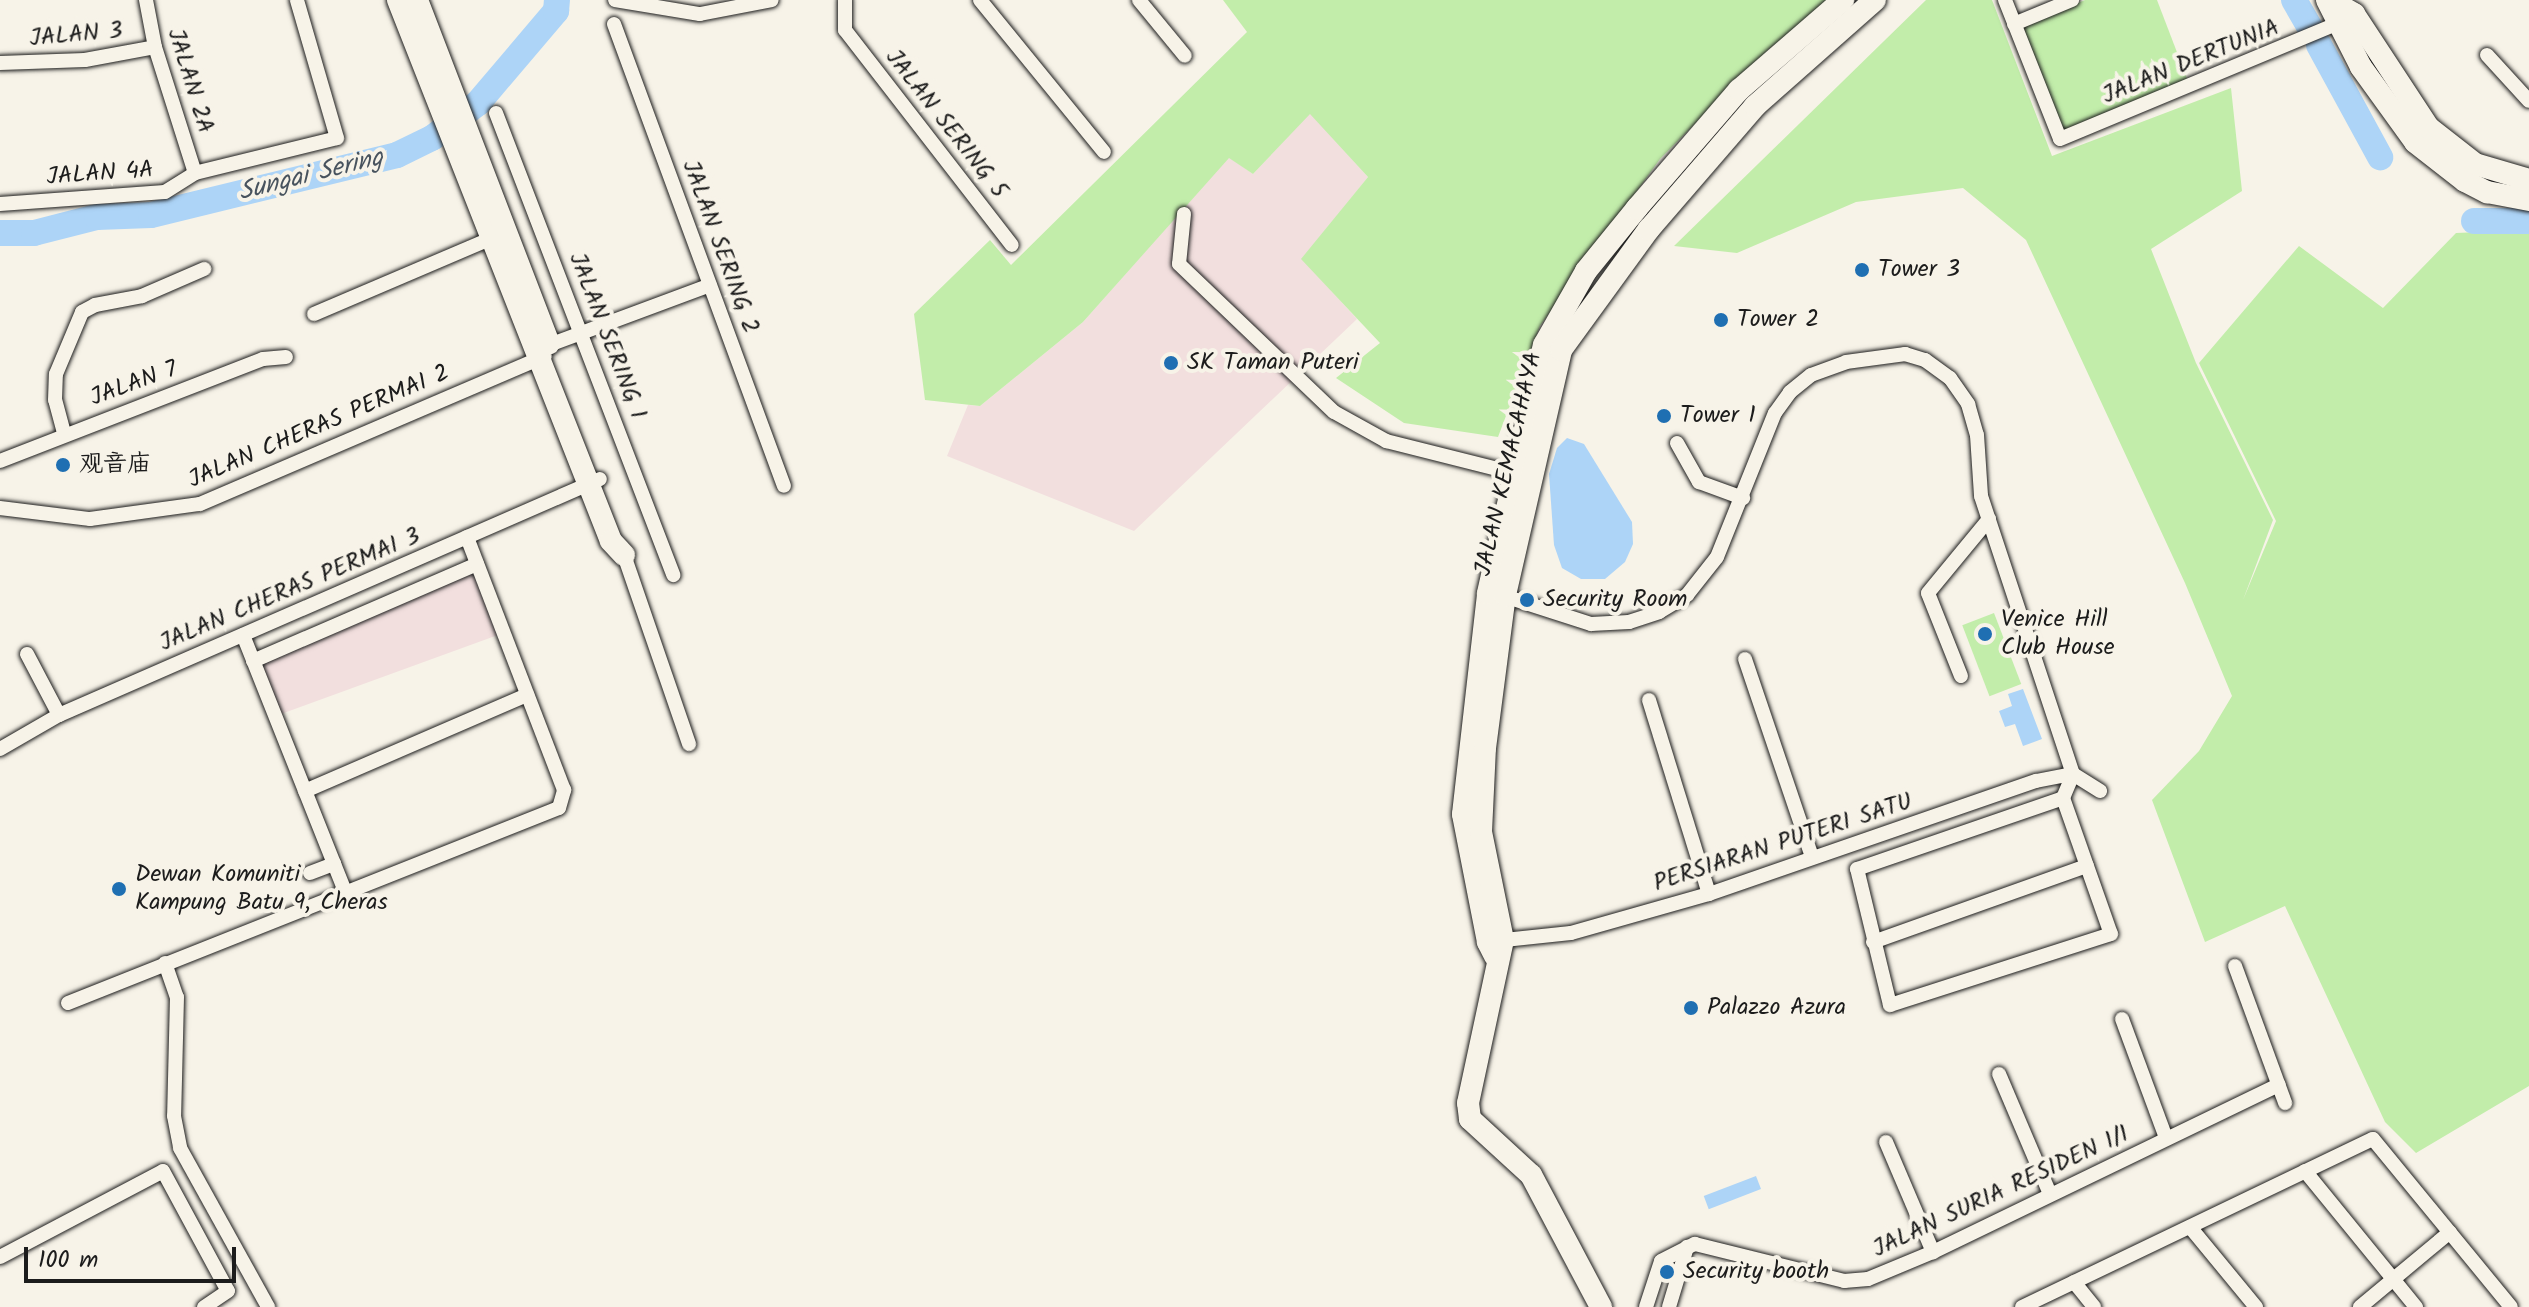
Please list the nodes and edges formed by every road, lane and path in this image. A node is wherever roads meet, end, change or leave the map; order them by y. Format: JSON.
{"nodes":[{"id":1,"x":146,"y":0,"type":"edge"},
{"id":2,"x":297,"y":0,"type":"edge"},
{"id":3,"x":398,"y":0,"type":"edge"},
{"id":4,"x":417,"y":0,"type":"edge"},
{"id":5,"x":620,"y":0,"type":"edge"},
{"id":6,"x":772,"y":0,"type":"edge"},
{"id":7,"x":845,"y":0,"type":"edge"},
{"id":8,"x":980,"y":0,"type":"edge"},
{"id":9,"x":1139,"y":0,"type":"edge"},
{"id":10,"x":1875,"y":0,"type":"edge"},
{"id":11,"x":2005,"y":0,"type":"edge"},
{"id":12,"x":2072,"y":0,"type":"edge"},
{"id":13,"x":2328,"y":0,"type":"edge"},
{"id":14,"x":1841,"y":1,"type":"edge"},
{"id":15,"x":2346,"y":20,"type":"junction"},
{"id":16,"x":614,"y":24,"type":"dead end"},
{"id":17,"x":2014,"y":24,"type":"junction"},
{"id":18,"x":155,"y":47,"type":"junction"},
{"id":19,"x":2487,"y":55,"type":"dead end"},
{"id":20,"x":1185,"y":56,"type":"dead end"},
{"id":21,"x":0,"y":63,"type":"edge"},
{"id":22,"x":2529,"y":101,"type":"edge"},
{"id":23,"x":449,"y":106,"type":"junction"},
{"id":24,"x":496,"y":113,"type":"dead end"},
{"id":25,"x":2422,"y":135,"type":"junction"},
{"id":26,"x":468,"y":152,"type":"junction"},
{"id":27,"x":1104,"y":152,"type":"dead end"},
{"id":28,"x":195,"y":173,"type":"junction"},
{"id":29,"x":2529,"y":180,"type":"edge"},
{"id":30,"x":2529,"y":200,"type":"edge"},
{"id":31,"x":0,"y":204,"type":"edge"},
{"id":32,"x":1184,"y":214,"type":"dead end"},
{"id":33,"x":492,"y":238,"type":"junction"},
{"id":34,"x":1012,"y":245,"type":"dead end"},
{"id":35,"x":204,"y":269,"type":"dead end"},
{"id":36,"x":710,"y":285,"type":"junction"},
{"id":37,"x":314,"y":314,"type":"dead end"},
{"id":38,"x":584,"y":332,"type":"junction"},
{"id":39,"x":544,"y":351,"type":"junction"},
{"id":40,"x":286,"y":357,"type":"dead end"},
{"id":41,"x":64,"y":433,"type":"junction"},
{"id":42,"x":1677,"y":443,"type":"dead end"},
{"id":43,"x":0,"y":461,"type":"edge"},
{"id":44,"x":1521,"y":475,"type":"junction"},
{"id":45,"x":595,"y":482,"type":"junction"},
{"id":46,"x":784,"y":486,"type":"dead end"},
{"id":47,"x":1743,"y":498,"type":"junction"},
{"id":48,"x":0,"y":508,"type":"edge"},
{"id":49,"x":1989,"y":519,"type":"junction"},
{"id":50,"x":467,"y":537,"type":"junction"},
{"id":51,"x":624,"y":555,"type":"joint"},
{"id":52,"x":477,"y":564,"type":"junction"},
{"id":53,"x":673,"y":575,"type":"dead end"},
{"id":54,"x":1496,"y":594,"type":"junction"},
{"id":55,"x":243,"y":635,"type":"junction"},
{"id":56,"x":27,"y":654,"type":"dead end"},
{"id":57,"x":1745,"y":659,"type":"dead end"},
{"id":58,"x":253,"y":661,"type":"junction"},
{"id":59,"x":1961,"y":676,"type":"dead end"},
{"id":60,"x":527,"y":695,"type":"junction"},
{"id":61,"x":1649,"y":700,"type":"dead end"},
{"id":62,"x":59,"y":715,"type":"junction"},
{"id":63,"x":689,"y":744,"type":"dead end"},
{"id":64,"x":0,"y":749,"type":"edge"},
{"id":65,"x":2073,"y":774,"type":"junction"},
{"id":66,"x":305,"y":791,"type":"junction"},
{"id":67,"x":2100,"y":791,"type":"dead end"},
{"id":68,"x":2063,"y":798,"type":"junction"},
{"id":69,"x":1812,"y":857,"type":"junction"},
{"id":70,"x":334,"y":864,"type":"junction"},
{"id":71,"x":2087,"y":866,"type":"junction"},
{"id":72,"x":310,"y":873,"type":"dead end"},
{"id":73,"x":344,"y":889,"type":"junction"},
{"id":74,"x":1709,"y":894,"type":"junction"},
{"id":75,"x":1873,"y":942,"type":"junction"},
{"id":76,"x":1496,"y":948,"type":"junction"},
{"id":77,"x":165,"y":963,"type":"junction"},
{"id":78,"x":2235,"y":966,"type":"dead end"},
{"id":79,"x":68,"y":1003,"type":"dead end"},
{"id":80,"x":2122,"y":1019,"type":"dead end"},
{"id":81,"x":1999,"y":1074,"type":"dead end"},
{"id":82,"x":2279,"y":1085,"type":"junction"},
{"id":83,"x":2285,"y":1103,"type":"dead end"},
{"id":84,"x":2166,"y":1138,"type":"junction"},
{"id":85,"x":1886,"y":1142,"type":"dead end"},
{"id":86,"x":2305,"y":1171,"type":"junction"},
{"id":87,"x":2050,"y":1194,"type":"junction"},
{"id":88,"x":2190,"y":1227,"type":"junction"},
{"id":89,"x":2450,"y":1232,"type":"junction"},
{"id":90,"x":1687,"y":1247,"type":"junction"},
{"id":91,"x":1933,"y":1252,"type":"junction"},
{"id":92,"x":0,"y":1257,"type":"edge"},
{"id":93,"x":2394,"y":1280,"type":"junction"},
{"id":94,"x":2074,"y":1282,"type":"junction"},
{"id":95,"x":204,"y":1307,"type":"edge"},
{"id":96,"x":268,"y":1307,"type":"edge"},
{"id":97,"x":1601,"y":1307,"type":"edge"},
{"id":98,"x":1646,"y":1307,"type":"edge"},
{"id":99,"x":1669,"y":1307,"type":"edge"},
{"id":100,"x":2022,"y":1307,"type":"edge"},
{"id":101,"x":2094,"y":1307,"type":"edge"},
{"id":102,"x":2256,"y":1307,"type":"edge"},
{"id":103,"x":2360,"y":1307,"type":"edge"},
{"id":104,"x":2416,"y":1307,"type":"edge"},
{"id":105,"x":2511,"y":1307,"type":"edge"}],
"edges":[{"from":1,"to":18,"type":"street","name":"JALAN 2A"},
{"from":2,"to":28,"type":"street","name":"JALAN 4A"},
{"from":3,"to":23,"type":"street"},
{"from":4,"to":23,"type":"street"},
{"from":5,"to":6,"type":"street"},
{"from":7,"to":34,"type":"street","name":"JALAN SERING 5"},
{"from":8,"to":27,"type":"street"},
{"from":9,"to":20,"type":"street"},
{"from":10,"to":44,"type":"street","name":"JALAN KEMACAHAYA"},
{"from":11,"to":17,"type":"street"},
{"from":12,"to":17,"type":"street"},
{"from":13,"to":15,"type":"street"},
{"from":14,"to":44,"type":"street","name":"JALAN KEMACAHAYA"},
{"from":15,"to":17,"type":"street","name":"JALAN DERTUNIA"},
{"from":15,"to":25,"type":"street"},
{"from":16,"to":36,"type":"street","name":"JALAN SERING 2"},
{"from":18,"to":21,"type":"street","name":"JALAN 3"},
{"from":18,"to":28,"type":"street","name":"JALAN 2A"},
{"from":19,"to":22,"type":"street"},
{"from":23,"to":26,"type":"street"},
{"from":24,"to":38,"type":"street","name":"JALAN SERING 1"},
{"from":25,"to":29,"type":"street"},
{"from":25,"to":30,"type":"street"},
{"from":26,"to":33,"type":"street"},
{"from":26,"to":39,"type":"street"},
{"from":28,"to":31,"type":"street","name":"JALAN 4A"},
{"from":32,"to":44,"type":"street"},
{"from":33,"to":37,"type":"street"},
{"from":33,"to":39,"type":"street"},
{"from":35,"to":41,"type":"street"},
{"from":36,"to":38,"type":"street","name":"JALAN CHERAS PERMAI 2"},
{"from":36,"to":46,"type":"street","name":"JALAN SERING 2"},
{"from":38,"to":39,"type":"street","name":"JALAN CHERAS PERMAI 2"},
{"from":38,"to":53,"type":"street","name":"JALAN SERING 1"},
{"from":39,"to":45,"type":"street"},
{"from":39,"to":48,"type":"street","name":"JALAN CHERAS PERMAI 2"},
{"from":40,"to":41,"type":"street","name":"JALAN 7"},
{"from":41,"to":43,"type":"street","name":"JALAN 7"},
{"from":42,"to":47,"type":"street"},
{"from":44,"to":54,"type":"street","name":"JALAN KEMACAHAYA"},
{"from":45,"to":50,"type":"street","name":"JALAN CHERAS PERMAI 3"},
{"from":45,"to":51,"type":"street"},
{"from":47,"to":49,"type":"street"},
{"from":47,"to":54,"type":"street"},
{"from":49,"to":59,"type":"street"},
{"from":49,"to":65,"type":"street"},
{"from":50,"to":52,"type":"street"},
{"from":50,"to":55,"type":"street","name":"JALAN CHERAS PERMAI 3"},
{"from":51,"to":63,"type":"street"},
{"from":52,"to":58,"type":"street"},
{"from":52,"to":60,"type":"street"},
{"from":54,"to":76,"type":"street","name":"JALAN KEMACAHAYA"},
{"from":55,"to":58,"type":"street"},
{"from":55,"to":62,"type":"street","name":"JALAN CHERAS PERMAI 3"},
{"from":56,"to":62,"type":"street"},
{"from":57,"to":69,"type":"street"},
{"from":58,"to":66,"type":"street"},
{"from":60,"to":66,"type":"street"},
{"from":60,"to":73,"type":"street"},
{"from":61,"to":74,"type":"street"},
{"from":62,"to":64,"type":"street","name":"JALAN CHERAS PERMAI 3"},
{"from":65,"to":67,"type":"street"},
{"from":65,"to":68,"type":"street"},
{"from":65,"to":69,"type":"street","name":"PERSIARAN PUTERI SATU"},
{"from":66,"to":70,"type":"street"},
{"from":68,"to":71,"type":"street"},
{"from":68,"to":75,"type":"street"},
{"from":69,"to":74,"type":"street","name":"PERSIARAN PUTERI SATU"},
{"from":70,"to":72,"type":"street"},
{"from":70,"to":73,"type":"street"},
{"from":71,"to":75,"type":"street"},
{"from":71,"to":75,"type":"street"},
{"from":73,"to":77,"type":"street"},
{"from":74,"to":76,"type":"street","name":"PERSIARAN PUTERI SATU"},
{"from":76,"to":97,"type":"street","name":"JALAN KEMACAHAYA"},
{"from":77,"to":79,"type":"street"},
{"from":77,"to":96,"type":"street"},
{"from":78,"to":82,"type":"street"},
{"from":80,"to":84,"type":"street"},
{"from":81,"to":87,"type":"street"},
{"from":82,"to":83,"type":"street"},
{"from":82,"to":84,"type":"street","name":"JALAN SURIA RESIDEN 1/1"},
{"from":84,"to":87,"type":"street","name":"JALAN SURIA RESIDEN 1/1"},
{"from":85,"to":91,"type":"street"},
{"from":86,"to":88,"type":"street"},
{"from":86,"to":89,"type":"street"},
{"from":86,"to":93,"type":"street"},
{"from":87,"to":91,"type":"street","name":"JALAN SURIA RESIDEN 1/1"},
{"from":88,"to":94,"type":"street"},
{"from":88,"to":102,"type":"street"},
{"from":89,"to":93,"type":"street"},
{"from":89,"to":105,"type":"street"},
{"from":90,"to":91,"type":"street","name":"JALAN SURIA RESIDEN 1/1"},
{"from":90,"to":98,"type":"street"},
{"from":90,"to":99,"type":"street"},
{"from":92,"to":95,"type":"street"},
{"from":93,"to":103,"type":"street"},
{"from":93,"to":104,"type":"street"},
{"from":94,"to":100,"type":"street"},
{"from":94,"to":101,"type":"street"}]}
